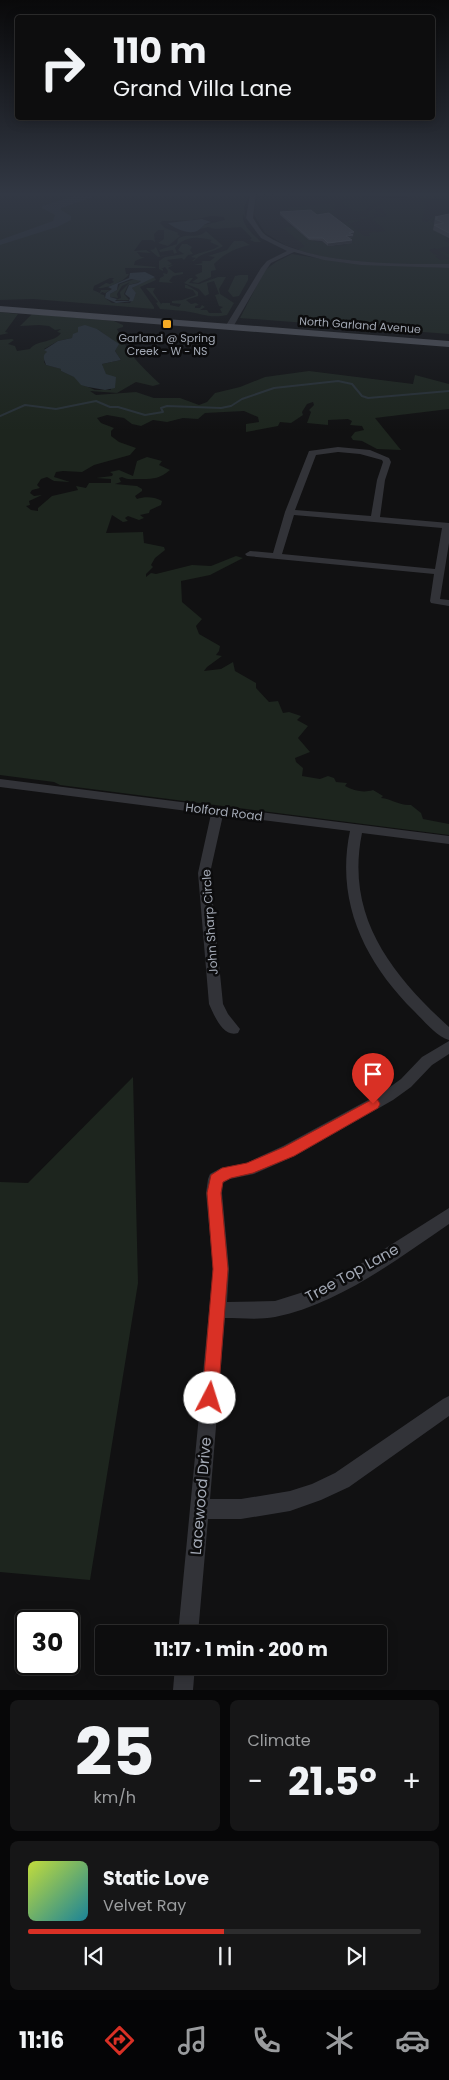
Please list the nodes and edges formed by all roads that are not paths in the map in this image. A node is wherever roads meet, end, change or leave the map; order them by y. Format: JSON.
{"nodes":[{"id":1,"x":260,"y":273,"type":"edge"},
{"id":2,"x":0,"y":303,"type":"edge"},
{"id":3,"x":0,"y":309,"type":"edge"},
{"id":4,"x":232,"y":324,"type":"junction"},
{"id":5,"x":449,"y":337,"type":"edge"},
{"id":6,"x":449,"y":344,"type":"edge"},
{"id":7,"x":290,"y":512,"type":"junction"},
{"id":8,"x":375,"y":520,"type":"junction"},
{"id":9,"x":448,"y":526,"type":"edge"},
{"id":10,"x":250,"y":554,"type":"dead end"},
{"id":11,"x":277,"y":556,"type":"junction"},
{"id":12,"x":440,"y":572,"type":"junction"},
{"id":13,"x":449,"y":603,"type":"edge"},
{"id":14,"x":0,"y":783,"type":"edge"},
{"id":15,"x":218,"y":811,"type":"junction"},
{"id":16,"x":357,"y":829,"type":"junction"},
{"id":17,"x":449,"y":840,"type":"edge"},
{"id":18,"x":234,"y":1029,"type":"dead end"},
{"id":19,"x":449,"y":1035,"type":"edge"},
{"id":20,"x":449,"y":1047,"type":"edge"},
{"id":21,"x":449,"y":1215,"type":"edge"},
{"id":22,"x":218,"y":1310,"type":"junction"},
{"id":23,"x":449,"y":1405,"type":"edge"},
{"id":24,"x":200,"y":1508,"type":"junction"},
{"id":25,"x":189,"y":1625,"type":"edge"},
{"id":26,"x":184,"y":1675,"type":"edge"},
{"id":27,"x":183,"y":1690,"type":"edge"}],
"edges":[{"from":1,"to":4,"type":"street"},
{"from":2,"to":4,"type":"main road","name":"North Garland Avenue"},
{"from":3,"to":4,"type":"main road","name":"North Garland Avenue"},
{"from":4,"to":5,"type":"main road","name":"North Garland Avenue"},
{"from":4,"to":6,"type":"main road","name":"North Garland Avenue"},
{"from":7,"to":8,"type":"street"},
{"from":7,"to":8,"type":"street"},
{"from":7,"to":11,"type":"street"},
{"from":8,"to":9,"type":"street"},
{"from":9,"to":12,"type":"street"},
{"from":10,"to":11,"type":"street"},
{"from":11,"to":12,"type":"street"},
{"from":12,"to":13,"type":"street"},
{"from":14,"to":15,"type":"street","name":"Holford Road"},
{"from":15,"to":16,"type":"street","name":"Holford Road"},
{"from":15,"to":18,"type":"street","name":"John Sharp Circle"},
{"from":16,"to":17,"type":"street","name":"Holford Road"},
{"from":16,"to":19,"type":"street"},
{"from":20,"to":22,"type":"street","name":"Lacewood Drive"},
{"from":21,"to":22,"type":"street","name":"Tree Top Lane"},
{"from":22,"to":24,"type":"street","name":"Lacewood Drive"},
{"from":23,"to":24,"type":"street"},
{"from":24,"to":25,"type":"street","name":"Lacewood Drive"},
{"from":26,"to":27,"type":"street"}]}
